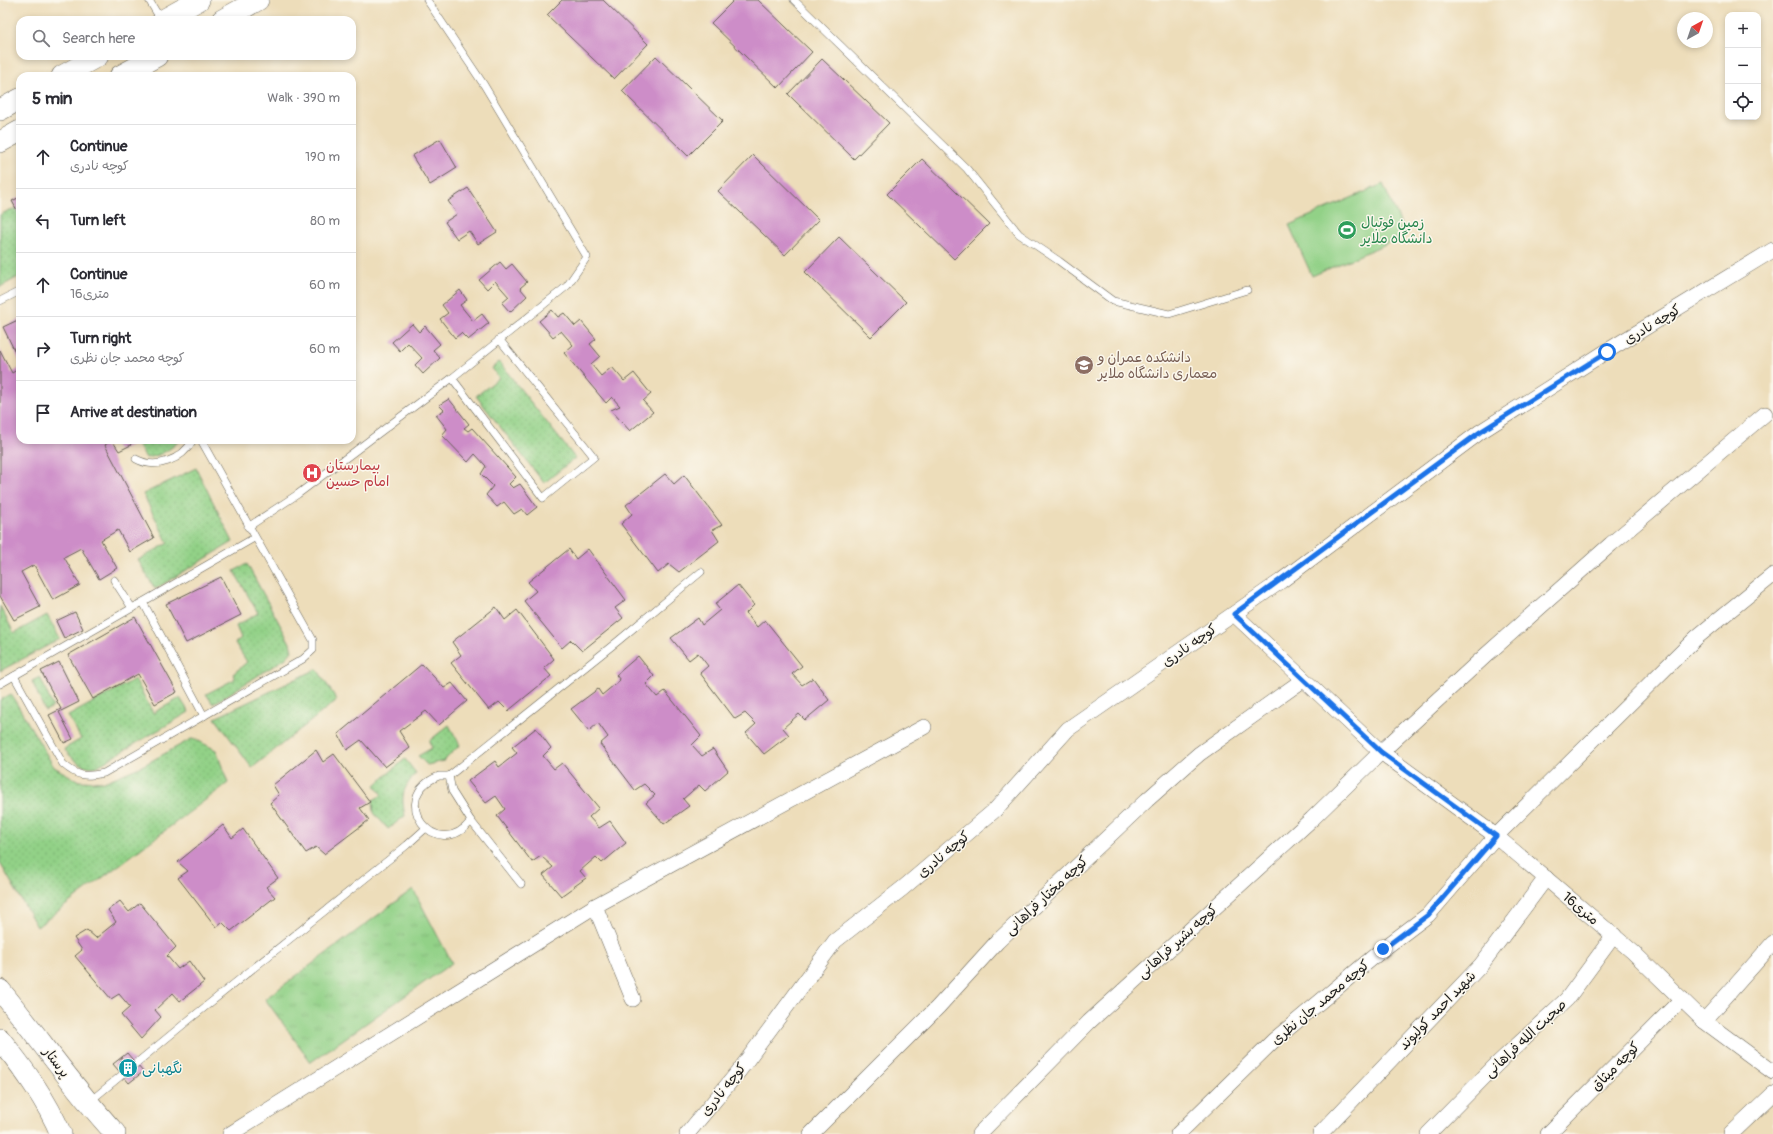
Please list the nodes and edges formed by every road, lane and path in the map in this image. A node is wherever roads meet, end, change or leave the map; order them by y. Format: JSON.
{"nodes":[{"id":1,"x":149,"y":0,"type":"edge"},
{"id":2,"x":199,"y":0,"type":"edge"},
{"id":3,"x":258,"y":0,"type":"edge"},
{"id":4,"x":427,"y":0,"type":"edge"},
{"id":5,"x":794,"y":0,"type":"edge"},
{"id":6,"x":159,"y":16,"type":"edge"},
{"id":7,"x":169,"y":16,"type":"edge"},
{"id":8,"x":229,"y":16,"type":"edge"},
{"id":9,"x":91,"y":60,"type":"edge"},
{"id":10,"x":150,"y":60,"type":"edge"},
{"id":11,"x":69,"y":72,"type":"edge"},
{"id":12,"x":127,"y":72,"type":"edge"},
{"id":13,"x":16,"y":101,"type":"edge"},
{"id":14,"x":0,"y":110,"type":"edge"},
{"id":15,"x":16,"y":133,"type":"edge"},
{"id":16,"x":0,"y":142,"type":"edge"},
{"id":17,"x":1773,"y":250,"type":"edge"},
{"id":18,"x":1247,"y":290,"type":"dead end"},
{"id":19,"x":16,"y":293,"type":"edge"},
{"id":20,"x":0,"y":301,"type":"edge"},
{"id":21,"x":499,"y":339,"type":"junction"},
{"id":22,"x":452,"y":378,"type":"junction"},
{"id":23,"x":1765,"y":414,"type":"dead end"},
{"id":24,"x":191,"y":444,"type":"edge"},
{"id":25,"x":203,"y":444,"type":"edge"},
{"id":26,"x":136,"y":459,"type":"dead end"},
{"id":27,"x":248,"y":527,"type":"junction"},
{"id":28,"x":254,"y":538,"type":"junction"},
{"id":29,"x":701,"y":572,"type":"dead end"},
{"id":30,"x":1773,"y":575,"type":"edge"},
{"id":31,"x":114,"y":580,"type":"dead end"},
{"id":32,"x":143,"y":602,"type":"junction"},
{"id":33,"x":132,"y":608,"type":"junction"},
{"id":34,"x":1234,"y":614,"type":"junction"},
{"id":35,"x":14,"y":676,"type":"junction"},
{"id":36,"x":1303,"y":680,"type":"junction"},
{"id":37,"x":0,"y":684,"type":"edge"},
{"id":38,"x":204,"y":716,"type":"junction"},
{"id":39,"x":924,"y":727,"type":"dead end"},
{"id":40,"x":1381,"y":752,"type":"junction"},
{"id":41,"x":450,"y":776,"type":"junction"},
{"id":42,"x":471,"y":820,"type":"junction"},
{"id":43,"x":426,"y":828,"type":"junction"},
{"id":44,"x":1496,"y":836,"type":"junction"},
{"id":45,"x":1546,"y":878,"type":"junction"},
{"id":46,"x":521,"y":884,"type":"dead end"},
{"id":47,"x":595,"y":906,"type":"junction"},
{"id":48,"x":1614,"y":935,"type":"junction"},
{"id":49,"x":1773,"y":943,"type":"edge"},
{"id":50,"x":0,"y":990,"type":"edge"},
{"id":51,"x":633,"y":999,"type":"dead end"},
{"id":52,"x":1682,"y":999,"type":"junction"},
{"id":53,"x":1704,"y":1021,"type":"junction"},
{"id":54,"x":0,"y":1038,"type":"edge"},
{"id":55,"x":1773,"y":1072,"type":"edge"},
{"id":56,"x":1773,"y":1094,"type":"edge"},
{"id":57,"x":88,"y":1103,"type":"junction"},
{"id":58,"x":62,"y":1134,"type":"edge"},
{"id":59,"x":114,"y":1134,"type":"edge"},
{"id":60,"x":230,"y":1134,"type":"edge"},
{"id":61,"x":687,"y":1134,"type":"edge"},
{"id":62,"x":811,"y":1134,"type":"edge"},
{"id":63,"x":979,"y":1134,"type":"edge"},
{"id":64,"x":1178,"y":1134,"type":"edge"},
{"id":65,"x":1320,"y":1134,"type":"edge"},
{"id":66,"x":1428,"y":1134,"type":"edge"},
{"id":67,"x":1548,"y":1134,"type":"edge"},
{"id":68,"x":1731,"y":1134,"type":"edge"}],
"edges":[{"from":1,"to":6,"type":"lane"},
{"from":2,"to":7,"type":"main road"},
{"from":3,"to":8,"type":"main road"},
{"from":4,"to":21,"type":"lane"},
{"from":5,"to":18,"type":"lane"},
{"from":9,"to":11,"type":"main road"},
{"from":10,"to":12,"type":"main road"},
{"from":13,"to":14,"type":"main road"},
{"from":15,"to":16,"type":"main road"},
{"from":17,"to":34,"type":"street","name":"کوچه نادری"},
{"from":19,"to":20,"type":"lane"},
{"from":21,"to":22,"type":"lane"},
{"from":21,"to":22,"type":"lane"},
{"from":22,"to":27,"type":"lane"},
{"from":23,"to":40,"type":"street","name":"کوچه بشیر فراهانی"},
{"from":24,"to":26,"type":"lane"},
{"from":25,"to":27,"type":"lane"},
{"from":27,"to":28,"type":"lane"},
{"from":28,"to":32,"type":"lane"},
{"from":28,"to":38,"type":"lane"},
{"from":29,"to":41,"type":"lane"},
{"from":30,"to":44,"type":"street","name":"کوچه محمد جان نظری"},
{"from":31,"to":33,"type":"lane"},
{"from":32,"to":33,"type":"lane"},
{"from":32,"to":38,"type":"lane"},
{"from":33,"to":35,"type":"lane"},
{"from":34,"to":36,"type":"street","name":"16متری"},
{"from":34,"to":61,"type":"street","name":"کوچه نادری"},
{"from":35,"to":37,"type":"lane"},
{"from":35,"to":38,"type":"lane"},
{"from":36,"to":40,"type":"street","name":"16متری"},
{"from":36,"to":62,"type":"street","name":"کوچه مختار فراهانی"},
{"from":39,"to":47,"type":"street"},
{"from":40,"to":44,"type":"street","name":"16متری"},
{"from":40,"to":63,"type":"street","name":"کوچه بشیر فراهانی"},
{"from":41,"to":42,"type":"lane"},
{"from":41,"to":43,"type":"lane"},
{"from":42,"to":43,"type":"lane"},
{"from":42,"to":46,"type":"lane"},
{"from":43,"to":57,"type":"lane"},
{"from":44,"to":45,"type":"street","name":"16متری"},
{"from":44,"to":64,"type":"street","name":"کوچه محمد جان نظری"},
{"from":45,"to":48,"type":"street","name":"16متری"},
{"from":45,"to":65,"type":"street","name":"شهید احمد کولیوند"},
{"from":47,"to":51,"type":"street"},
{"from":47,"to":60,"type":"street"},
{"from":48,"to":52,"type":"street","name":"16متری"},
{"from":48,"to":66,"type":"street","name":"صحبت الله فراهانی"},
{"from":49,"to":53,"type":"street"},
{"from":50,"to":57,"type":"main road","name":"پرستار"},
{"from":52,"to":53,"type":"street","name":"16متری"},
{"from":52,"to":67,"type":"street","name":"کوچه میثاق"},
{"from":53,"to":55,"type":"street","name":"16متری"},
{"from":54,"to":58,"type":"main road"},
{"from":56,"to":68,"type":"street"},
{"from":57,"to":59,"type":"main road","name":"پرستار"}]}
